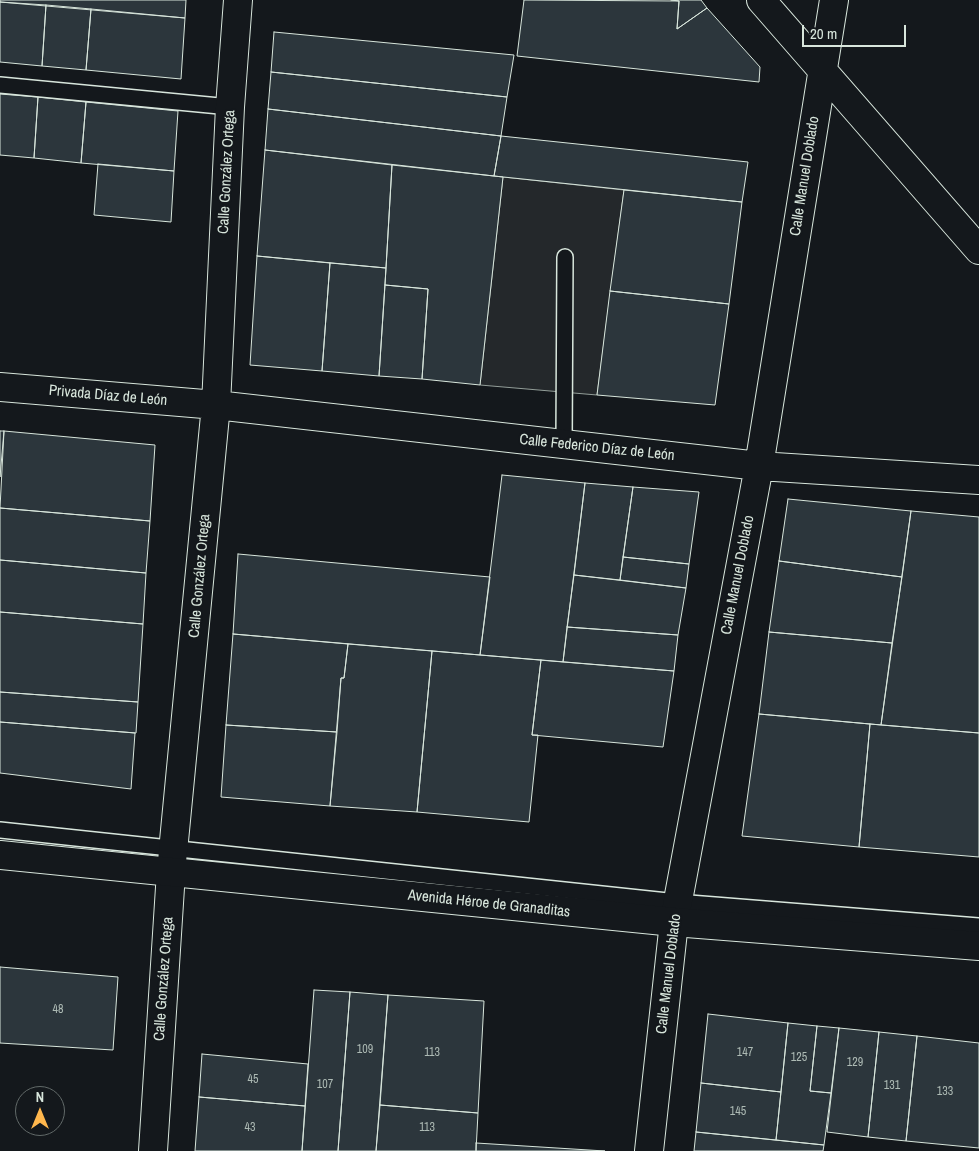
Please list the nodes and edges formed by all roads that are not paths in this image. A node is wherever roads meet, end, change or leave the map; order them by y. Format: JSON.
{"nodes":[{"id":1,"x":238,"y":0,"type":"edge"},
{"id":2,"x":761,"y":0,"type":"edge"},
{"id":3,"x":834,"y":0,"type":"edge"},
{"id":4,"x":823,"y":69,"type":"junction"},
{"id":5,"x":0,"y":86,"type":"edge"},
{"id":6,"x":230,"y":107,"type":"junction"},
{"id":7,"x":979,"y":250,"type":"edge"},
{"id":8,"x":565,"y":257,"type":"dead end"},
{"id":9,"x":0,"y":387,"type":"edge"},
{"id":10,"x":216,"y":405,"type":"junction"},
{"id":11,"x":564,"y":444,"type":"junction"},
{"id":12,"x":758,"y":466,"type":"junction"},
{"id":13,"x":979,"y":480,"type":"edge"},
{"id":14,"x":0,"y":830,"type":"edge"},
{"id":15,"x":0,"y":855,"type":"edge"},
{"id":16,"x":173,"y":861,"type":"junction"},
{"id":17,"x":676,"y":912,"type":"junction"},
{"id":18,"x":979,"y":926,"type":"edge"},
{"id":19,"x":979,"y":946,"type":"edge"},
{"id":20,"x":153,"y":1151,"type":"edge"},
{"id":21,"x":649,"y":1151,"type":"edge"}],
"edges":[{"from":1,"to":6,"type":"street","name":"Calle González Ortega"},
{"from":2,"to":4,"type":"street"},
{"from":3,"to":4,"type":"street","name":"Calle Manuel Doblado"},
{"from":4,"to":7,"type":"street"},
{"from":4,"to":12,"type":"street","name":"Calle Manuel Doblado"},
{"from":5,"to":6,"type":"lane"},
{"from":6,"to":10,"type":"street","name":"Calle González Ortega"},
{"from":8,"to":11,"type":"lane"},
{"from":9,"to":10,"type":"street","name":"Privada Díaz de León"},
{"from":10,"to":11,"type":"street","name":"Calle Federico Díaz de León"},
{"from":10,"to":16,"type":"street","name":"Calle González Ortega"},
{"from":11,"to":12,"type":"street","name":"Calle Federico Díaz de León"},
{"from":12,"to":13,"type":"street","name":"Calle Federico Díaz de León"},
{"from":12,"to":17,"type":"street","name":"Calle Manuel Doblado"},
{"from":14,"to":16,"type":"lane"},
{"from":15,"to":16,"type":"street","name":"Avenida Héroe de Granaditas"},
{"from":16,"to":17,"type":"street","name":"Avenida Héroe de Granaditas"},
{"from":16,"to":20,"type":"street","name":"Calle González Ortega"},
{"from":17,"to":18,"type":"lane"},
{"from":17,"to":19,"type":"street","name":"Avenida Héroe de Granaditas"},
{"from":17,"to":21,"type":"street","name":"Calle Manuel Doblado"}]}
